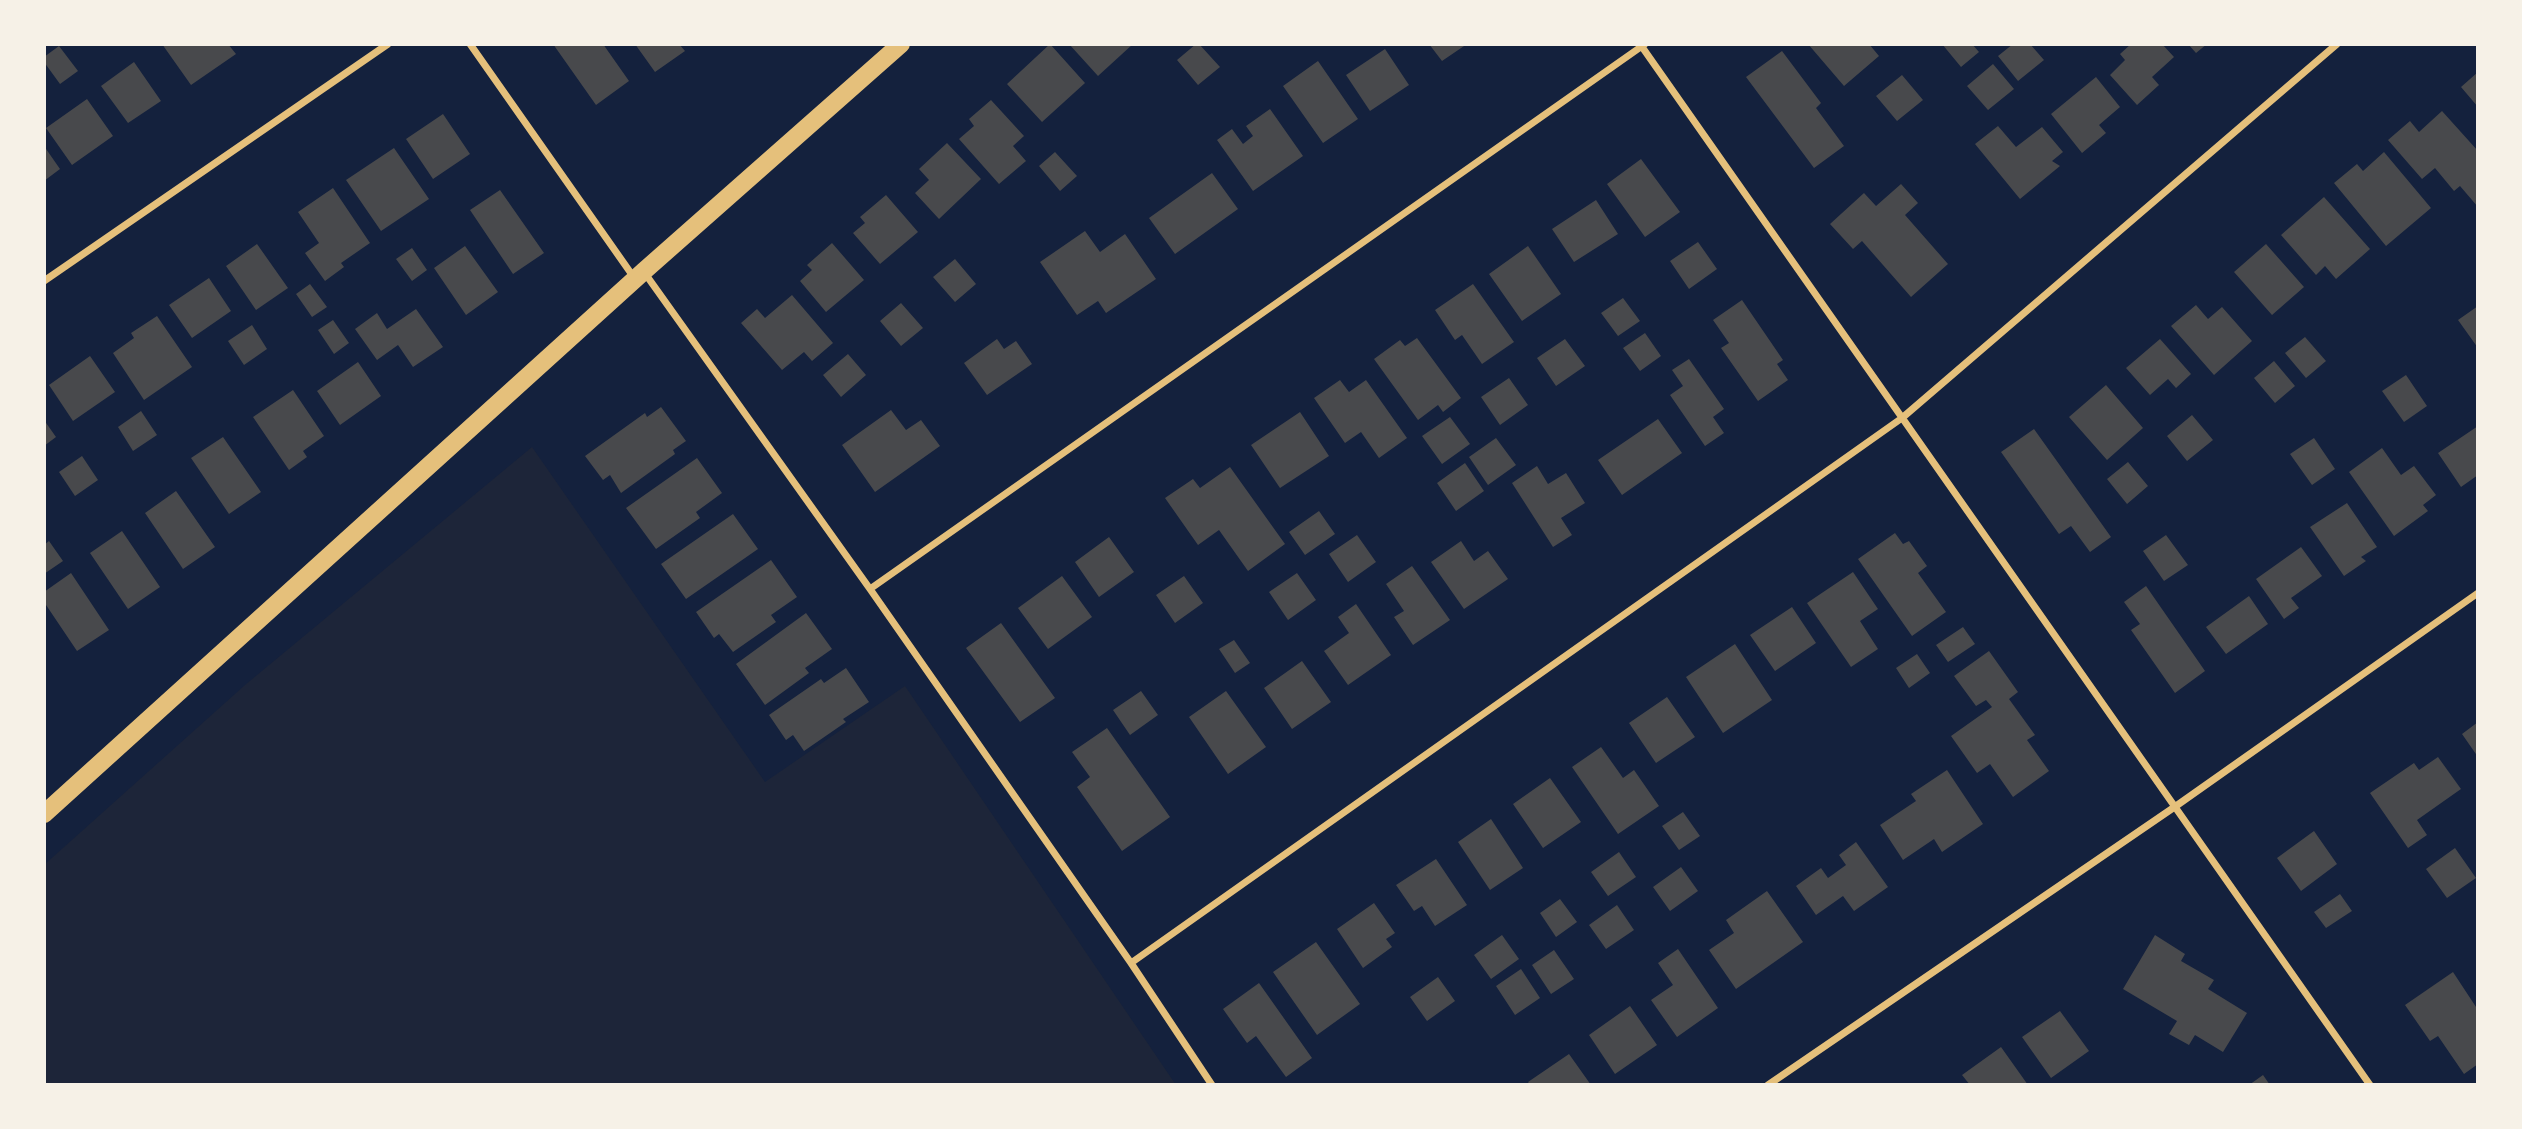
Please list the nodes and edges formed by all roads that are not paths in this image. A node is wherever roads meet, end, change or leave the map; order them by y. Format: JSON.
{"nodes":[{"id":1,"x":388,"y":44,"type":"edge"},
{"id":2,"x":470,"y":44,"type":"edge"},
{"id":3,"x":901,"y":44,"type":"edge"},
{"id":4,"x":2337,"y":44,"type":"edge"},
{"id":5,"x":1642,"y":45,"type":"edge"},
{"id":6,"x":640,"y":275,"type":"junction"},
{"id":7,"x":44,"y":281,"type":"edge"},
{"id":8,"x":1902,"y":418,"type":"junction"},
{"id":9,"x":870,"y":589,"type":"junction"},
{"id":10,"x":2478,"y":593,"type":"edge"},
{"id":11,"x":2176,"y":806,"type":"junction"},
{"id":12,"x":44,"y":814,"type":"edge"},
{"id":13,"x":1132,"y":963,"type":"junction"},
{"id":14,"x":1212,"y":1085,"type":"edge"},
{"id":15,"x":1768,"y":1085,"type":"edge"},
{"id":16,"x":2370,"y":1085,"type":"edge"}],
"edges":[{"from":1,"to":7,"type":"street"},
{"from":2,"to":6,"type":"street"},
{"from":3,"to":6,"type":"main road"},
{"from":4,"to":8,"type":"street"},
{"from":5,"to":8,"type":"street"},
{"from":5,"to":9,"type":"street"},
{"from":6,"to":9,"type":"street"},
{"from":6,"to":12,"type":"main road"},
{"from":8,"to":11,"type":"street"},
{"from":8,"to":13,"type":"street"},
{"from":9,"to":13,"type":"street"},
{"from":10,"to":11,"type":"street"},
{"from":11,"to":15,"type":"street"},
{"from":11,"to":16,"type":"street"},
{"from":13,"to":14,"type":"street"}]}
